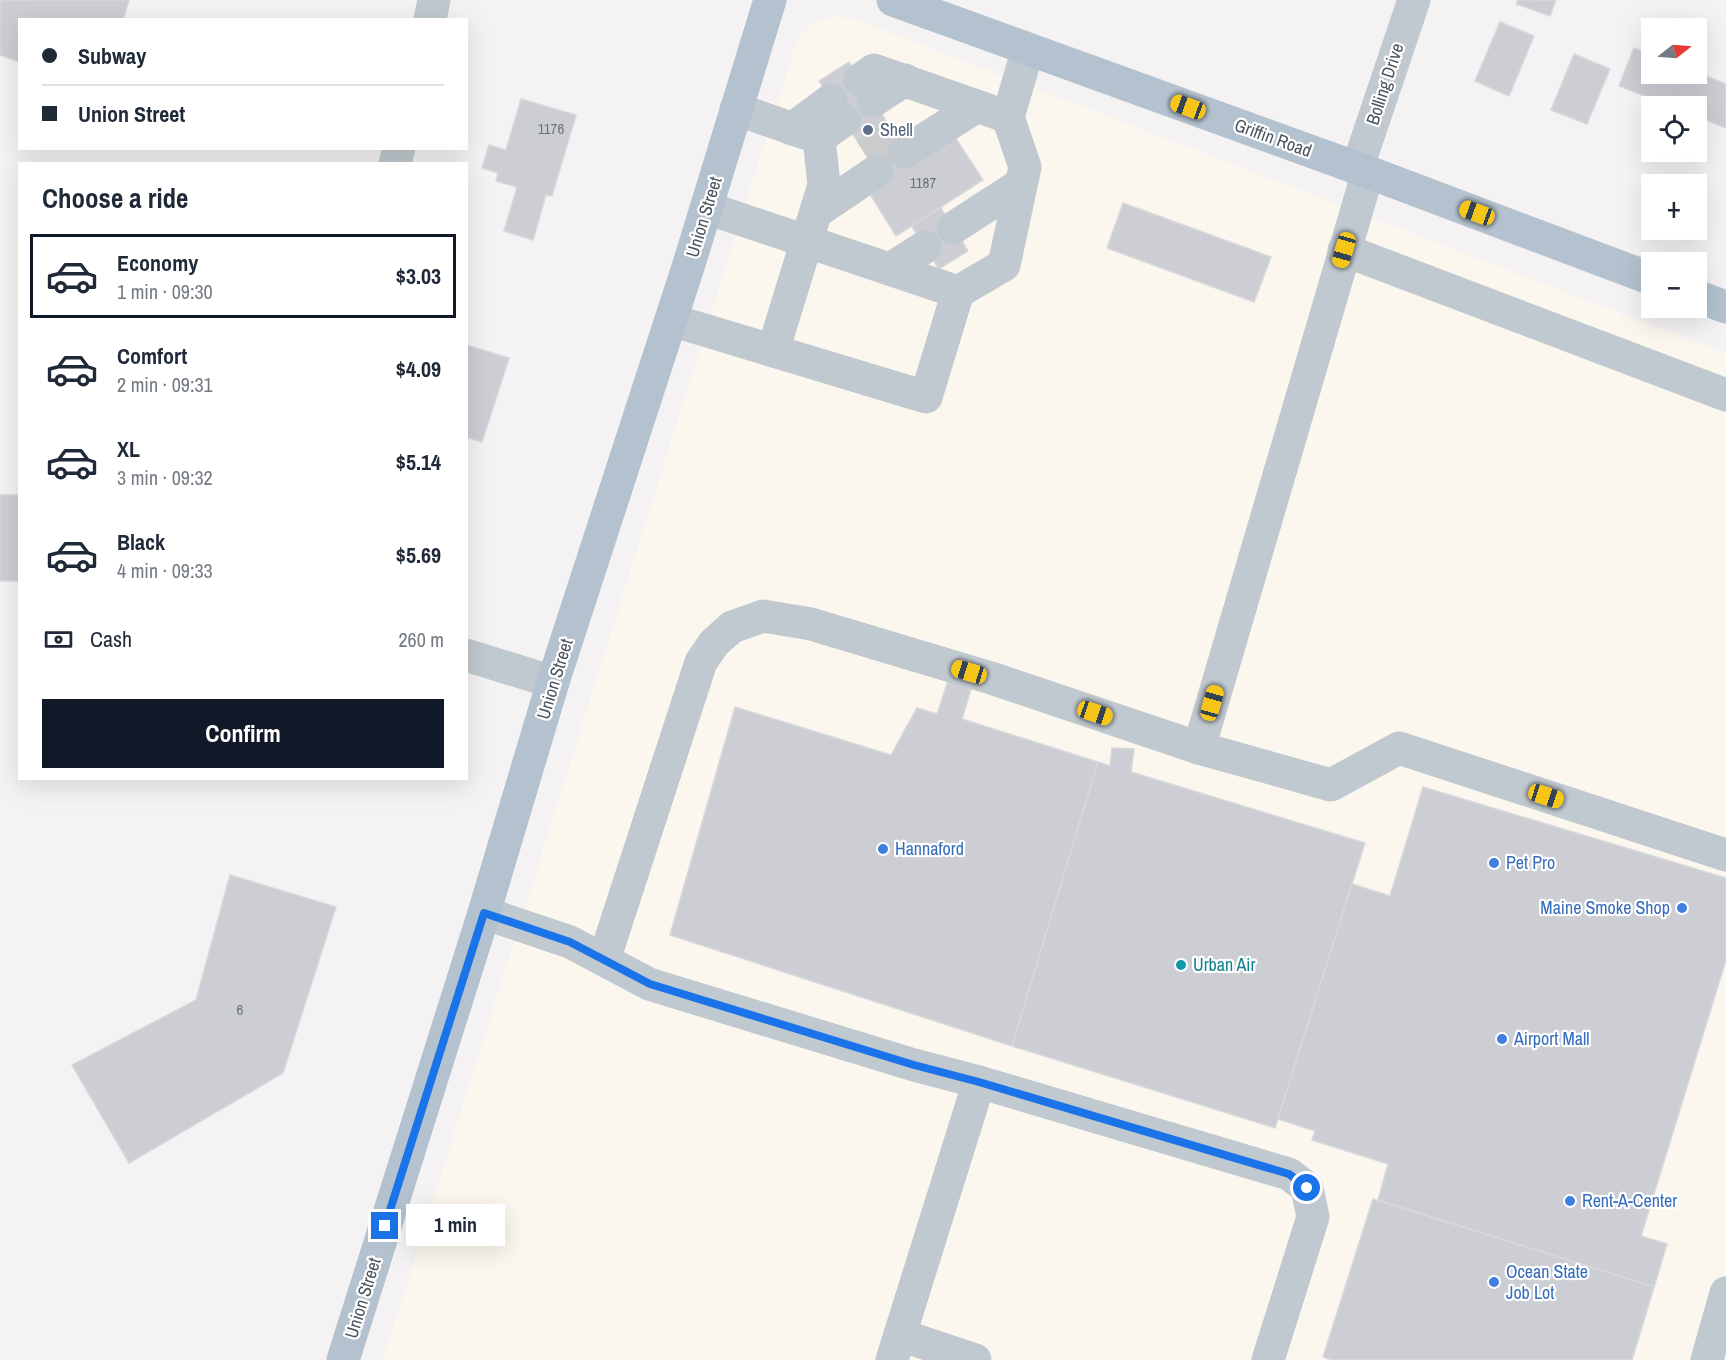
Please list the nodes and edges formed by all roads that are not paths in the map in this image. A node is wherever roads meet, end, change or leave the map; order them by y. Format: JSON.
{"nodes":[{"id":1,"x":434,"y":0,"type":"edge"},
{"id":2,"x":771,"y":0,"type":"edge"},
{"id":3,"x":893,"y":0,"type":"edge"},
{"id":4,"x":1413,"y":0,"type":"edge"},
{"id":5,"x":430,"y":18,"type":"edge"},
{"id":6,"x":1028,"y":49,"type":"junction"},
{"id":7,"x":866,"y":90,"type":"dead end"},
{"id":8,"x":965,"y":102,"type":"junction"},
{"id":9,"x":736,"y":109,"type":"junction"},
{"id":10,"x":1008,"y":117,"type":"junction"},
{"id":11,"x":900,"y":144,"type":"tunnel mouth"},
{"id":12,"x":871,"y":163,"type":"tunnel mouth"},
{"id":13,"x":1363,"y":171,"type":"junction"},
{"id":14,"x":1021,"y":184,"type":"junction"},
{"id":15,"x":706,"y":208,"type":"junction"},
{"id":16,"x":815,"y":212,"type":"junction"},
{"id":17,"x":954,"y":228,"type":"dead end"},
{"id":18,"x":925,"y":247,"type":"dead end"},
{"id":19,"x":1344,"y":250,"type":"junction"},
{"id":20,"x":891,"y":269,"type":"junction"},
{"id":21,"x":1641,"y":275,"type":"edge"},
{"id":22,"x":958,"y":292,"type":"junction"},
{"id":23,"x":1707,"y":300,"type":"edge"},
{"id":24,"x":1726,"y":307,"type":"edge"},
{"id":25,"x":671,"y":320,"type":"junction"},
{"id":26,"x":773,"y":351,"type":"junction"},
{"id":27,"x":1726,"y":395,"type":"edge"},
{"id":28,"x":468,"y":656,"type":"edge"},
{"id":29,"x":553,"y":682,"type":"junction"},
{"id":30,"x":1199,"y":748,"type":"junction"},
{"id":31,"x":1726,"y":855,"type":"edge"},
{"id":32,"x":484,"y":913,"type":"junction"},
{"id":33,"x":604,"y":960,"type":"junction"},
{"id":34,"x":979,"y":1082,"type":"junction"},
{"id":35,"x":1726,"y":1293,"type":"edge"},
{"id":36,"x":896,"y":1348,"type":"edge"},
{"id":37,"x":343,"y":1360,"type":"edge"},
{"id":38,"x":975,"y":1360,"type":"edge"},
{"id":39,"x":1268,"y":1360,"type":"edge"},
{"id":40,"x":1707,"y":1360,"type":"edge"}],
"edges":[{"from":1,"to":5,"type":"street"},
{"from":2,"to":9,"type":"main road","name":"Union Street"},
{"from":3,"to":6,"type":"main road","name":"Griffin Road"},
{"from":4,"to":13,"type":"street","name":"Bolling Drive"},
{"from":6,"to":10,"type":"street"},
{"from":6,"to":13,"type":"main road","name":"Griffin Road"},
{"from":7,"to":8,"type":"street"},
{"from":8,"to":10,"type":"street"},
{"from":8,"to":11,"type":"street"},
{"from":9,"to":15,"type":"main road","name":"Union Street"},
{"from":9,"to":16,"type":"street"},
{"from":10,"to":14,"type":"street"},
{"from":12,"to":16,"type":"street"},
{"from":13,"to":19,"type":"street","name":"Bolling Drive"},
{"from":13,"to":21,"type":"main road","name":"Griffin Road"},
{"from":14,"to":17,"type":"street"},
{"from":14,"to":22,"type":"street"},
{"from":15,"to":16,"type":"street"},
{"from":15,"to":25,"type":"main road","name":"Union Street"},
{"from":16,"to":20,"type":"street"},
{"from":16,"to":26,"type":"street"},
{"from":18,"to":20,"type":"street"},
{"from":19,"to":27,"type":"street"},
{"from":19,"to":30,"type":"street","name":"Bolling Drive"},
{"from":20,"to":22,"type":"street"},
{"from":22,"to":26,"type":"street"},
{"from":23,"to":24,"type":"main road"},
{"from":25,"to":26,"type":"street"},
{"from":25,"to":29,"type":"main road","name":"Union Street"},
{"from":28,"to":29,"type":"street"},
{"from":29,"to":32,"type":"main road","name":"Union Street"},
{"from":30,"to":31,"type":"street"},
{"from":30,"to":33,"type":"street"},
{"from":32,"to":33,"type":"street"},
{"from":32,"to":37,"type":"main road","name":"Union Street"},
{"from":33,"to":34,"type":"street"},
{"from":34,"to":36,"type":"street"},
{"from":34,"to":39,"type":"street"},
{"from":35,"to":40,"type":"street"},
{"from":36,"to":38,"type":"street"}]}
